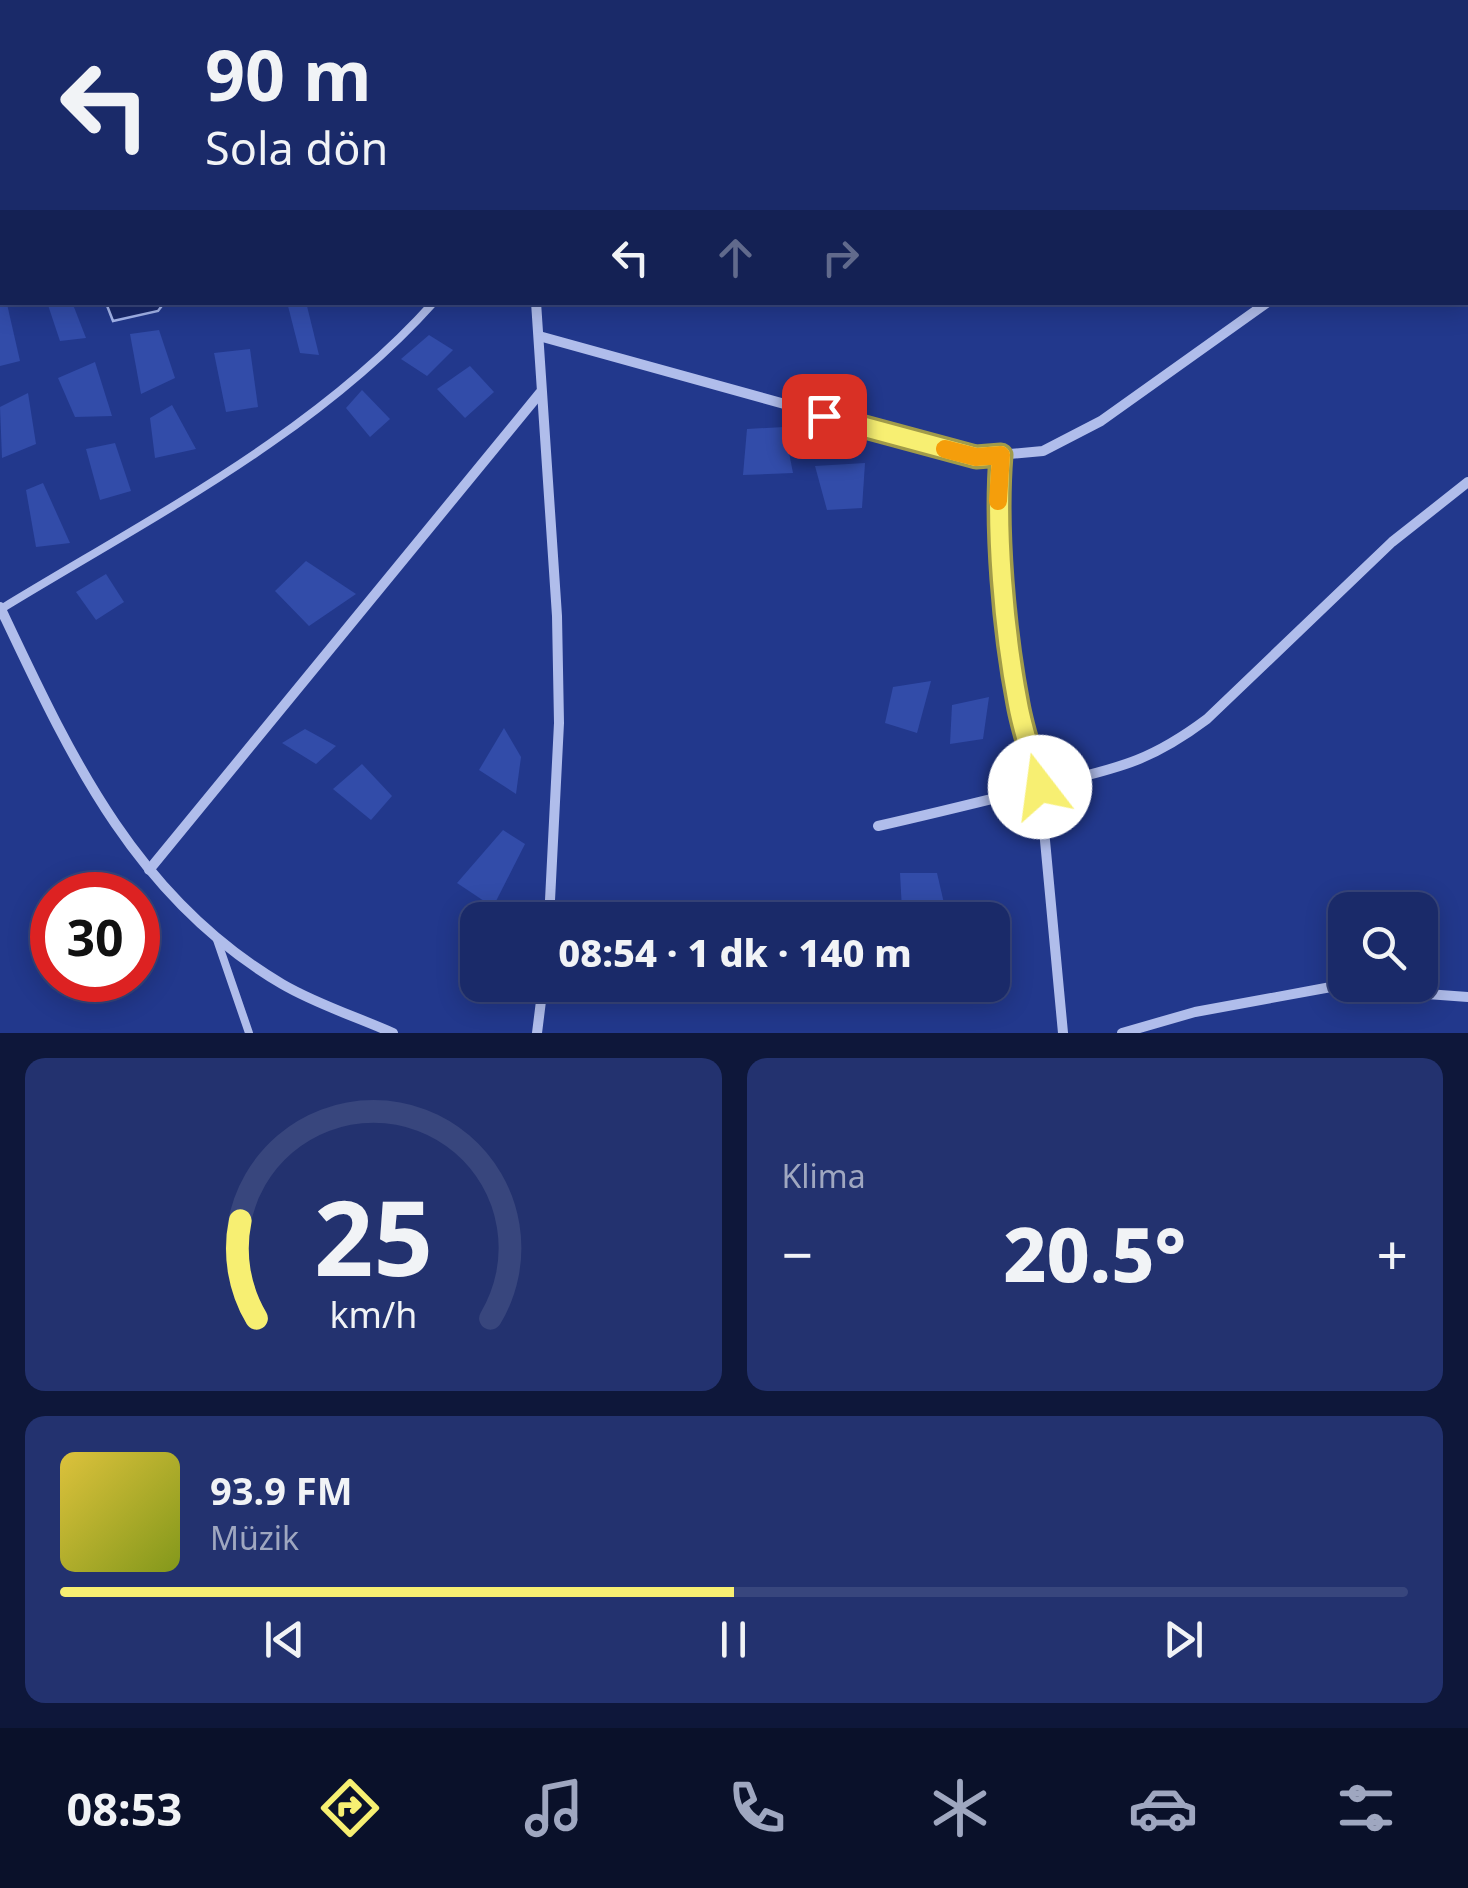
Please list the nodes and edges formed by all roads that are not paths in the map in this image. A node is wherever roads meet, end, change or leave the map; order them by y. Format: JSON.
{"nodes":[{"id":1,"x":431,"y":305,"type":"edge"},
{"id":2,"x":536,"y":305,"type":"edge"},
{"id":3,"x":1264,"y":305,"type":"edge"},
{"id":4,"x":539,"y":336,"type":"junction"},
{"id":5,"x":540,"y":392,"type":"junction"},
{"id":6,"x":1001,"y":455,"type":"junction"},
{"id":7,"x":1468,"y":482,"type":"edge"},
{"id":8,"x":1,"y":608,"type":"edge"},
{"id":9,"x":1040,"y":787,"type":"junction"},
{"id":10,"x":878,"y":826,"type":"dead end"},
{"id":11,"x":149,"y":870,"type":"junction"},
{"id":12,"x":550,"y":902,"type":"edge"},
{"id":13,"x":216,"y":937,"type":"junction"},
{"id":14,"x":1468,"y":996,"type":"edge"},
{"id":15,"x":542,"y":1002,"type":"edge"},
{"id":16,"x":249,"y":1033,"type":"edge"},
{"id":17,"x":393,"y":1033,"type":"edge"},
{"id":18,"x":538,"y":1033,"type":"edge"},
{"id":19,"x":1063,"y":1033,"type":"edge"},
{"id":20,"x":1122,"y":1033,"type":"edge"}],
"edges":[{"from":1,"to":8,"type":"lane"},
{"from":2,"to":4,"type":"street"},
{"from":3,"to":6,"type":"street"},
{"from":4,"to":5,"type":"street"},
{"from":4,"to":6,"type":"street"},
{"from":5,"to":11,"type":"street"},
{"from":5,"to":12,"type":"street"},
{"from":6,"to":9,"type":"street"},
{"from":7,"to":9,"type":"street"},
{"from":8,"to":11,"type":"street"},
{"from":9,"to":10,"type":"street"},
{"from":9,"to":19,"type":"street"},
{"from":11,"to":13,"type":"street"},
{"from":13,"to":16,"type":"lane"},
{"from":13,"to":17,"type":"street"},
{"from":14,"to":20,"type":"street"},
{"from":15,"to":18,"type":"street"}]}
